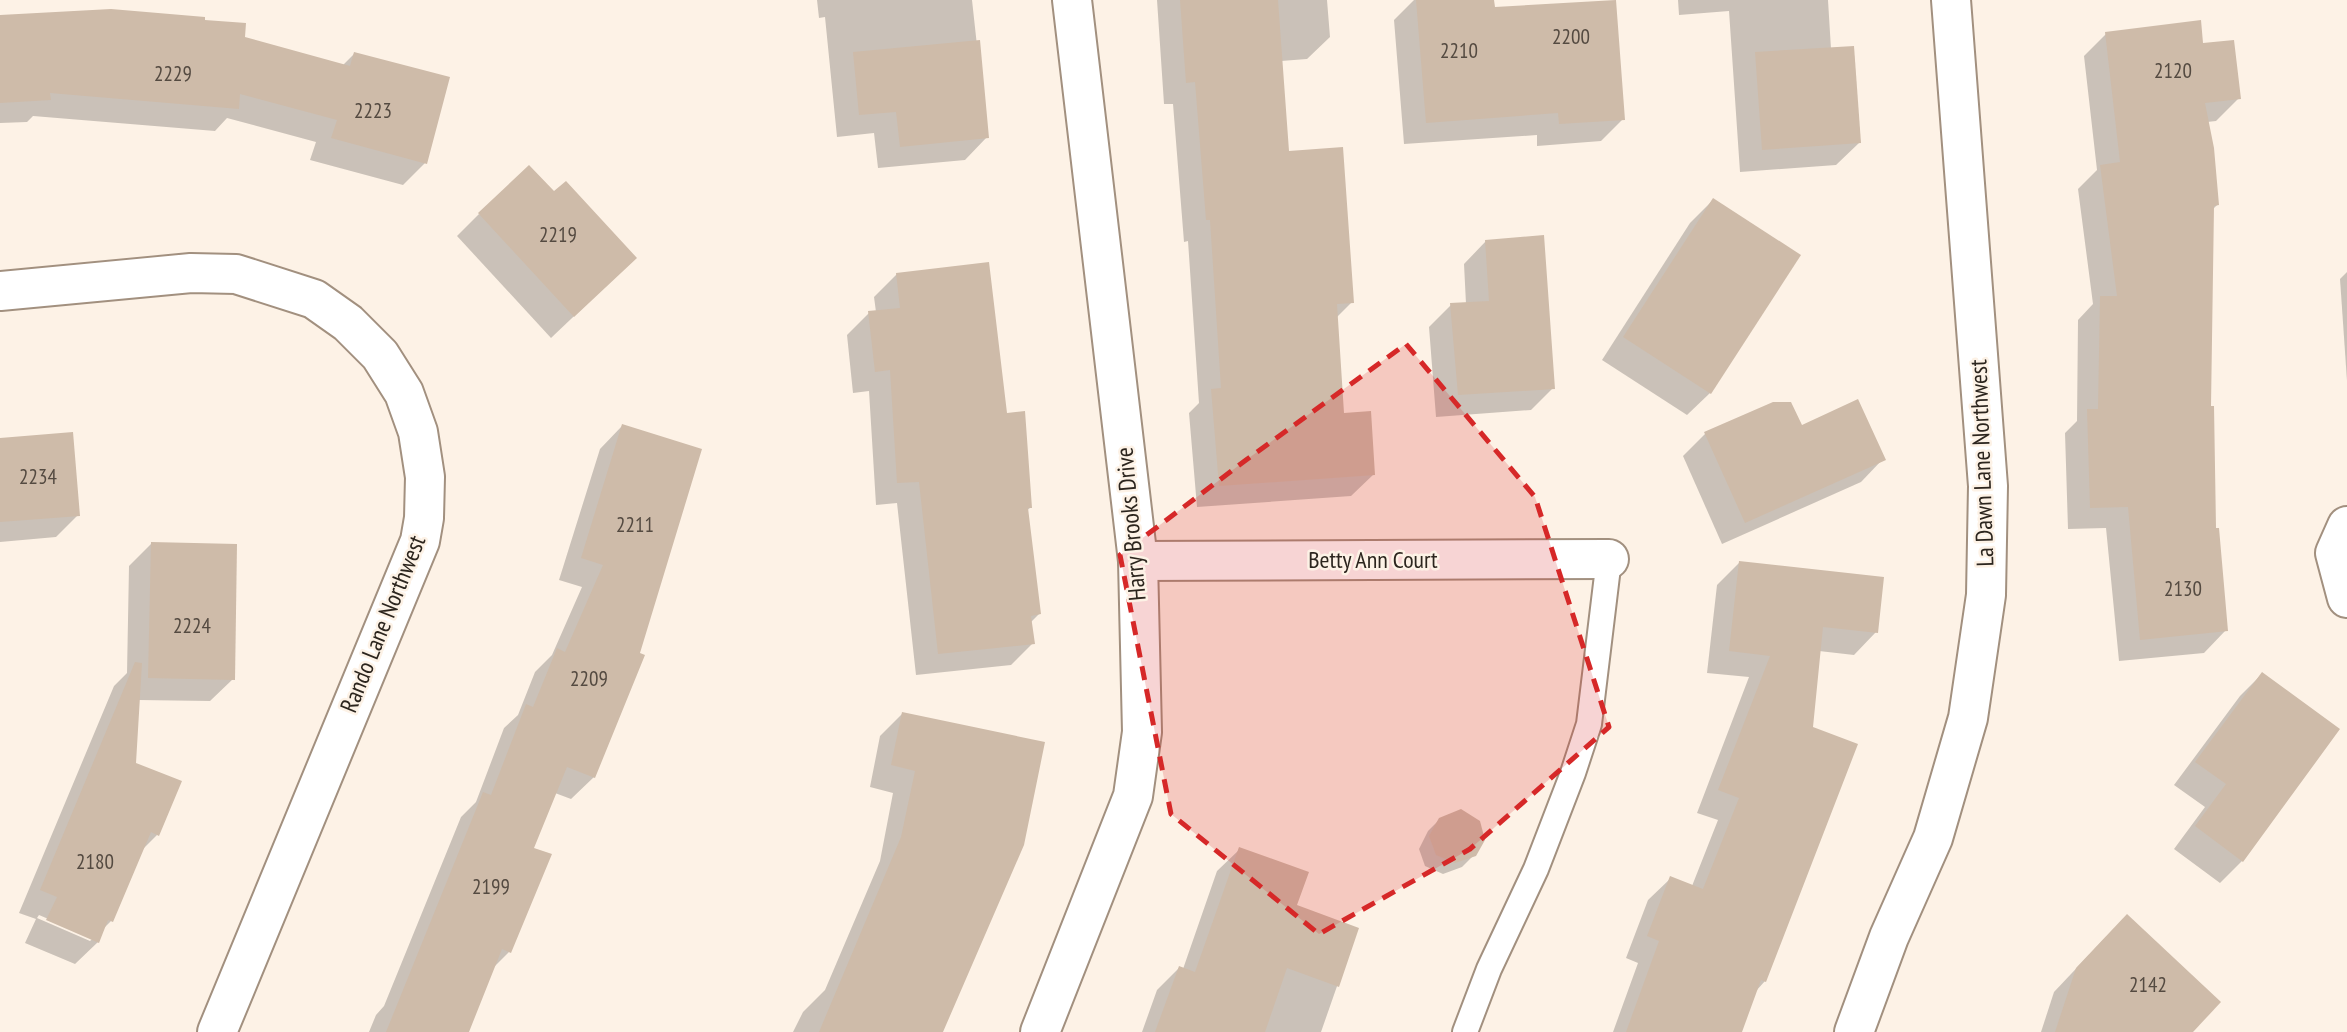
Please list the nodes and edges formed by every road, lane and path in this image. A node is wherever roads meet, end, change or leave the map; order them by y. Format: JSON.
{"nodes":[{"id":1,"x":1072,"y":0,"type":"edge"},
{"id":2,"x":1951,"y":0,"type":"edge"},
{"id":3,"x":0,"y":290,"type":"edge"},
{"id":4,"x":2347,"y":526,"type":"edge"},
{"id":5,"x":1609,"y":559,"type":"joint"},
{"id":6,"x":1138,"y":561,"type":"junction"},
{"id":7,"x":2347,"y":598,"type":"edge"},
{"id":8,"x":217,"y":1032,"type":"edge"},
{"id":9,"x":1040,"y":1032,"type":"edge"},
{"id":10,"x":1465,"y":1032,"type":"edge"},
{"id":11,"x":1854,"y":1032,"type":"edge"}],
"edges":[{"from":1,"to":6,"type":"street","name":"Harry Brooks Drive"},
{"from":2,"to":11,"type":"street","name":"La Dawn Lane Northwest"},
{"from":3,"to":8,"type":"street","name":"Rando Lane Northwest"},
{"from":4,"to":7,"type":"street"},
{"from":5,"to":6,"type":"street","name":"Betty Ann Court"},
{"from":5,"to":10,"type":"lane"},
{"from":6,"to":9,"type":"street","name":"Harry Brooks Drive"}]}
